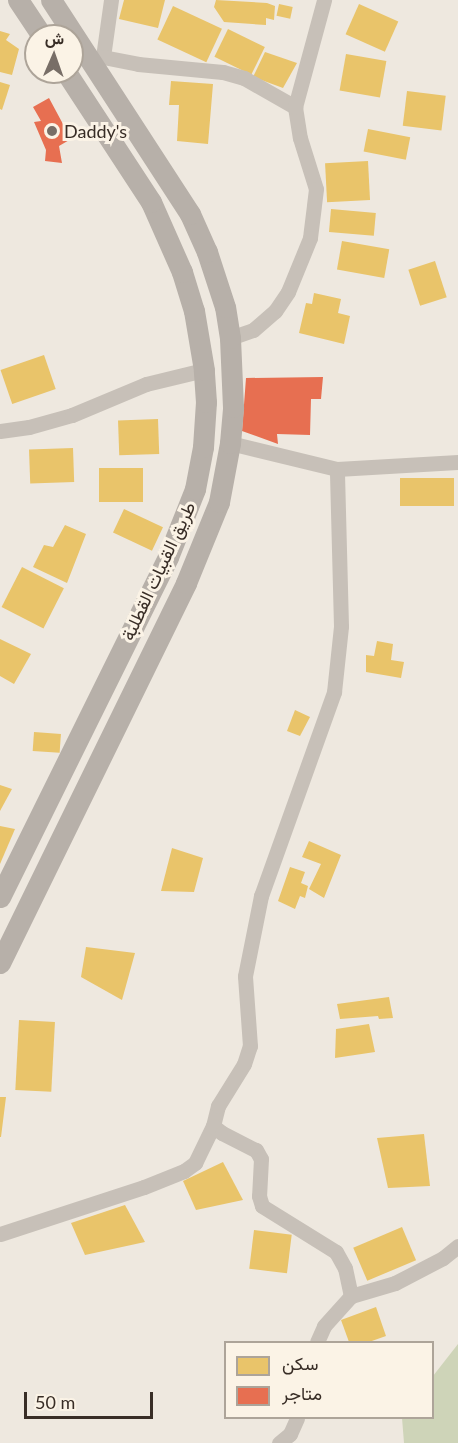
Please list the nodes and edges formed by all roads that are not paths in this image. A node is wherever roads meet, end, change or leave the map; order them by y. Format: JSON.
{"nodes":[{"id":1,"x":18,"y":0,"type":"edge"},
{"id":2,"x":51,"y":0,"type":"edge"},
{"id":3,"x":111,"y":0,"type":"edge"},
{"id":4,"x":324,"y":0,"type":"edge"},
{"id":5,"x":34,"y":24,"type":"edge"},
{"id":6,"x":98,"y":60,"type":"junction"},
{"id":7,"x":74,"y":84,"type":"edge"},
{"id":8,"x":295,"y":107,"type":"junction"},
{"id":9,"x":230,"y":339,"type":"junction"},
{"id":10,"x":204,"y":370,"type":"junction"},
{"id":11,"x":0,"y":431,"type":"edge"},
{"id":12,"x":230,"y":443,"type":"junction"},
{"id":13,"x":458,"y":462,"type":"edge"},
{"id":14,"x":336,"y":468,"type":"junction"},
{"id":15,"x":184,"y":522,"type":"junction"},
{"id":16,"x":208,"y":532,"type":"junction"},
{"id":17,"x":0,"y":897,"type":"edge"},
{"id":18,"x":0,"y":963,"type":"edge"},
{"id":19,"x":213,"y":1126,"type":"junction"},
{"id":20,"x":0,"y":1234,"type":"edge"},
{"id":21,"x":458,"y":1246,"type":"edge"},
{"id":22,"x":351,"y":1296,"type":"junction"},
{"id":23,"x":316,"y":1341,"type":"edge"},
{"id":24,"x":297,"y":1419,"type":"edge"},
{"id":25,"x":279,"y":1443,"type":"edge"}],
"edges":[{"from":1,"to":5,"type":"main road"},
{"from":2,"to":6,"type":"main road"},
{"from":3,"to":6,"type":"street"},
{"from":4,"to":8,"type":"street"},
{"from":6,"to":8,"type":"street"},
{"from":6,"to":9,"type":"main road"},
{"from":7,"to":10,"type":"main road","name":"طريق القبيات القطلبة"},
{"from":8,"to":9,"type":"street"},
{"from":9,"to":12,"type":"main road"},
{"from":10,"to":11,"type":"street"},
{"from":10,"to":15,"type":"main road","name":"طريق القبيات القطلبة"},
{"from":12,"to":14,"type":"street"},
{"from":12,"to":16,"type":"main road"},
{"from":13,"to":14,"type":"street"},
{"from":14,"to":19,"type":"street"},
{"from":15,"to":16,"type":"main road"},
{"from":15,"to":17,"type":"main road","name":"طريق القبيات القطلبة"},
{"from":16,"to":18,"type":"main road"},
{"from":19,"to":20,"type":"street"},
{"from":19,"to":22,"type":"street"},
{"from":21,"to":22,"type":"street"},
{"from":22,"to":23,"type":"street"},
{"from":24,"to":25,"type":"street"}]}
